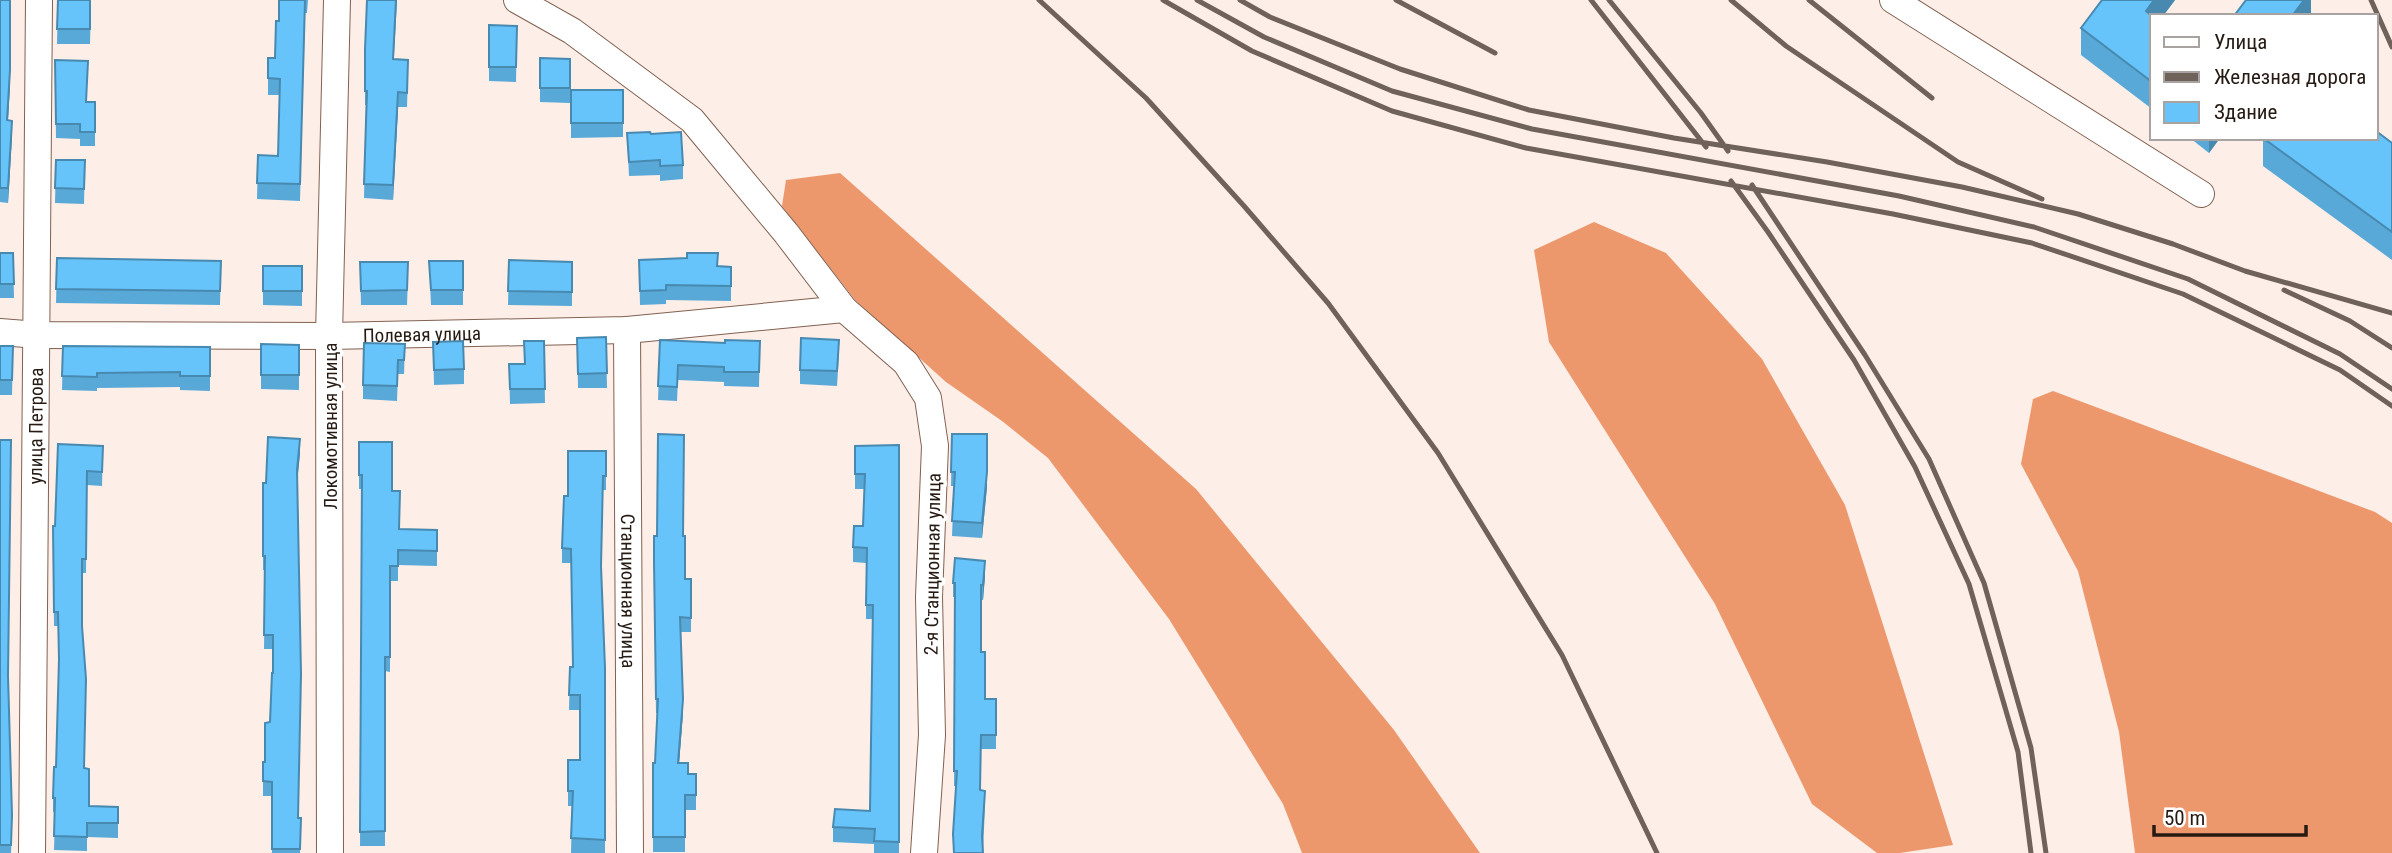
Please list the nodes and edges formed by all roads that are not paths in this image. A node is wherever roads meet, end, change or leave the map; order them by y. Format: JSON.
{"nodes":[{"id":1,"x":39,"y":0,"type":"edge"},
{"id":2,"x":337,"y":0,"type":"edge"},
{"id":3,"x":517,"y":0,"type":"edge"},
{"id":4,"x":1893,"y":0,"type":"edge"},
{"id":5,"x":2201,"y":194,"type":"dead end"},
{"id":6,"x":844,"y":309,"type":"junction"},
{"id":7,"x":627,"y":330,"type":"junction"},
{"id":8,"x":0,"y":332,"type":"edge"},
{"id":9,"x":38,"y":335,"type":"junction"},
{"id":10,"x":329,"y":336,"type":"junction"},
{"id":11,"x":32,"y":853,"type":"edge"},
{"id":12,"x":330,"y":853,"type":"edge"},
{"id":13,"x":630,"y":853,"type":"edge"},
{"id":14,"x":925,"y":853,"type":"edge"}],
"edges":[{"from":1,"to":9,"type":"street","name":"улица Петрова"},
{"from":2,"to":10,"type":"street","name":"Локомотивная улица"},
{"from":3,"to":6,"type":"street","name":"2-я Станционная улица"},
{"from":4,"to":5,"type":"street"},
{"from":6,"to":7,"type":"street","name":"Полевая улица"},
{"from":6,"to":14,"type":"street","name":"2-я Станционная улица"},
{"from":7,"to":10,"type":"street","name":"Полевая улица"},
{"from":7,"to":13,"type":"street","name":"Станционная улица"},
{"from":8,"to":9,"type":"street","name":"Полевая улица"},
{"from":9,"to":10,"type":"street","name":"Полевая улица"},
{"from":9,"to":11,"type":"street","name":"улица Петрова"},
{"from":10,"to":12,"type":"street","name":"Локомотивная улица"}]}
